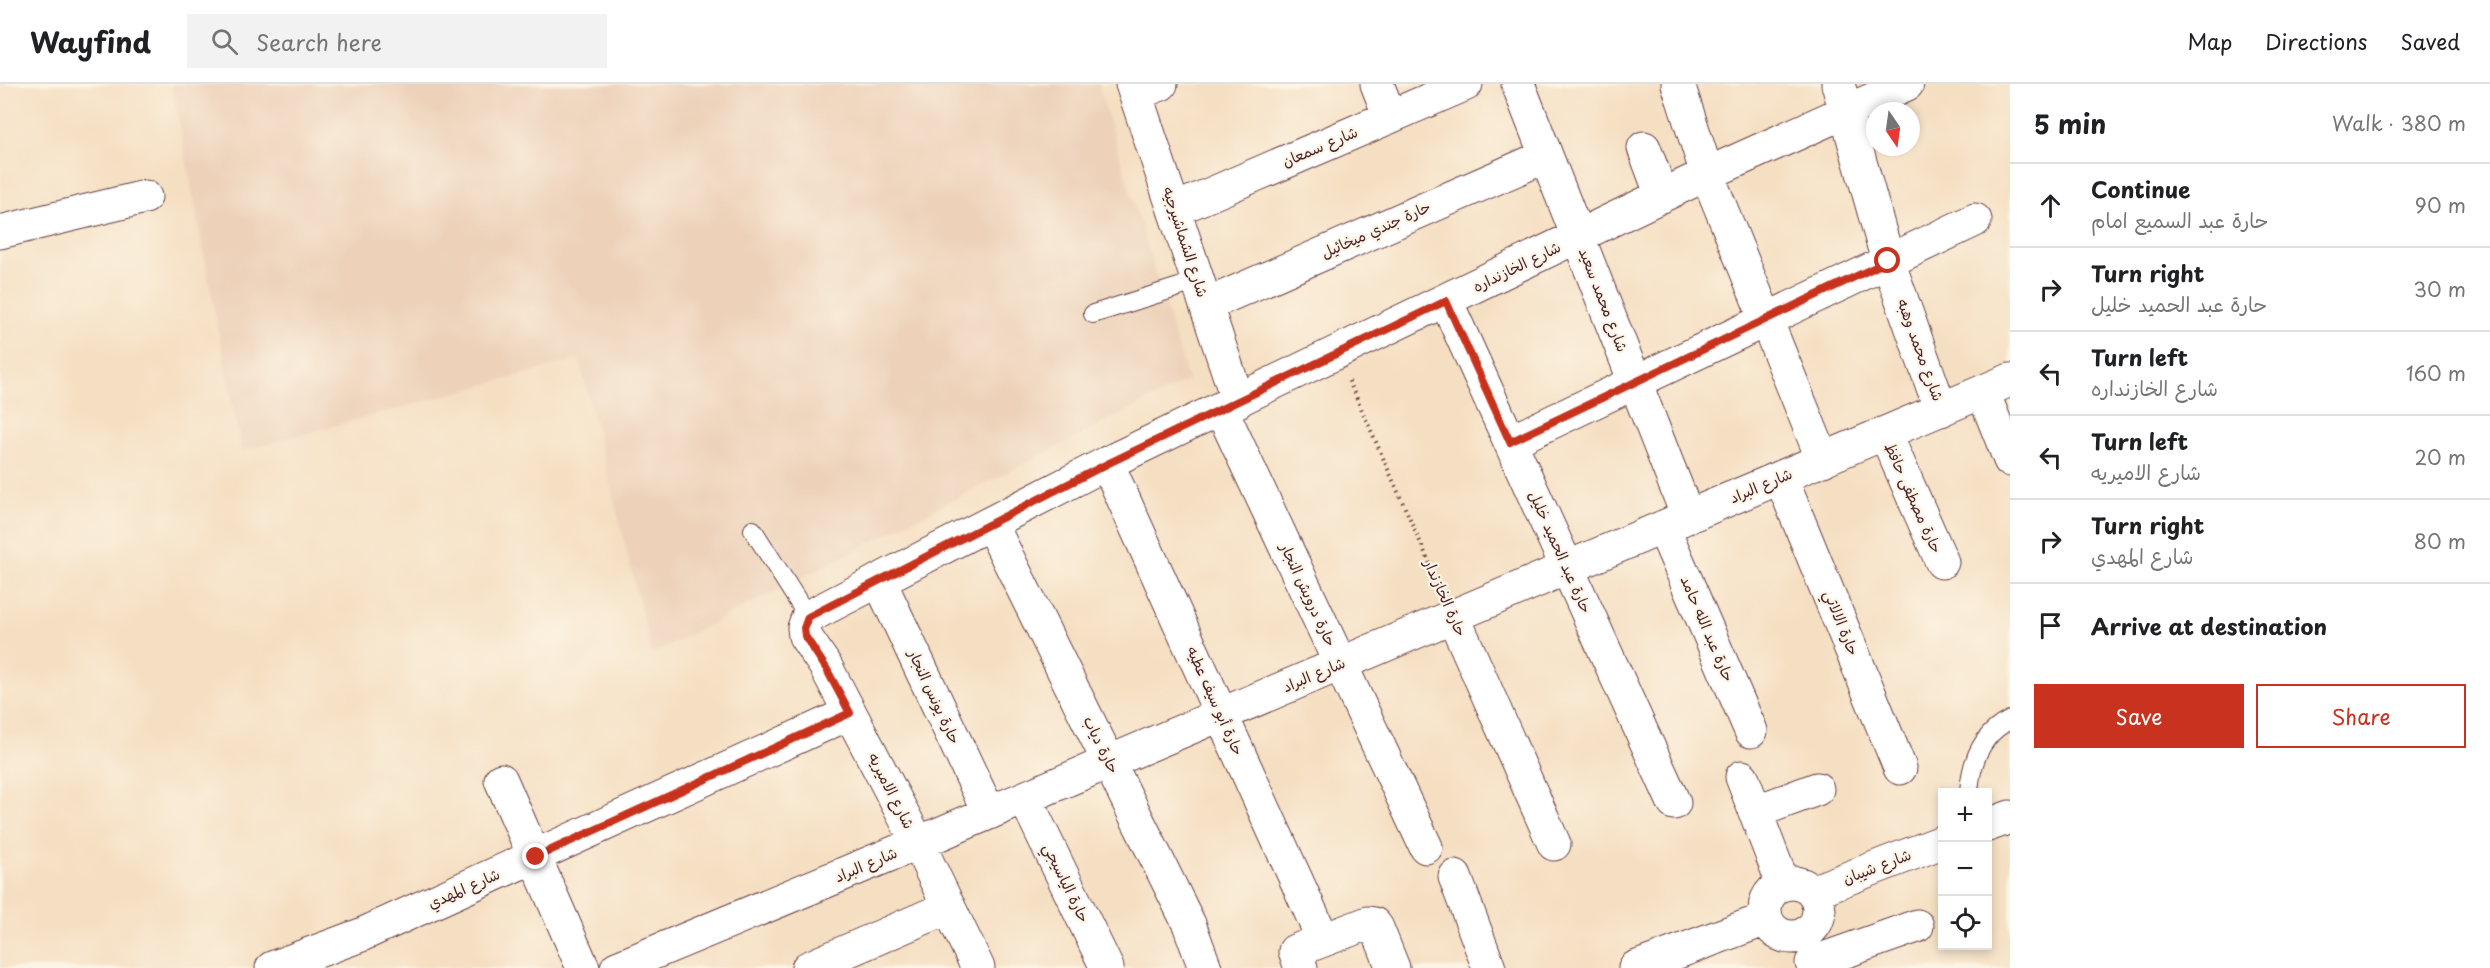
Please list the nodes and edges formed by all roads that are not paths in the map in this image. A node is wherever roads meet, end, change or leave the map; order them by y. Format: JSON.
{"nodes":[{"id":1,"x":1377,"y":84,"type":"edge"},
{"id":2,"x":1466,"y":84,"type":"edge"},
{"id":3,"x":1518,"y":84,"type":"edge"},
{"id":4,"x":1677,"y":84,"type":"edge"},
{"id":5,"x":1907,"y":84,"type":"edge"},
{"id":6,"x":1143,"y":87,"type":"edge"},
{"id":7,"x":1841,"y":98,"type":"edge"},
{"id":8,"x":1390,"y":117,"type":"junction"},
{"id":9,"x":1644,"y":148,"type":"dead end"},
{"id":10,"x":1546,"y":156,"type":"junction"},
{"id":11,"x":1707,"y":174,"type":"junction"},
{"id":12,"x":145,"y":196,"type":"dead end"},
{"id":13,"x":1662,"y":196,"type":"junction"},
{"id":14,"x":1174,"y":210,"type":"junction"},
{"id":15,"x":1975,"y":220,"type":"dead end"},
{"id":16,"x":0,"y":232,"type":"edge"},
{"id":17,"x":1578,"y":237,"type":"junction"},
{"id":18,"x":1888,"y":261,"type":"junction"},
{"id":19,"x":1202,"y":293,"type":"junction"},
{"id":20,"x":1446,"y":301,"type":"junction"},
{"id":21,"x":1093,"y":314,"type":"dead end"},
{"id":22,"x":1766,"y":320,"type":"junction"},
{"id":23,"x":1635,"y":382,"type":"junction"},
{"id":24,"x":1997,"y":386,"type":"edge"},
{"id":25,"x":1230,"y":405,"type":"junction"},
{"id":26,"x":1941,"y":410,"type":"junction"},
{"id":27,"x":1885,"y":433,"type":"junction"},
{"id":28,"x":1510,"y":442,"type":"junction"},
{"id":29,"x":1823,"y":460,"type":"junction"},
{"id":30,"x":2010,"y":460,"type":"edge"},
{"id":31,"x":1107,"y":464,"type":"junction"},
{"id":32,"x":1781,"y":478,"type":"junction"},
{"id":33,"x":1675,"y":522,"type":"junction"},
{"id":34,"x":992,"y":524,"type":"junction"},
{"id":35,"x":753,"y":530,"type":"dead end"},
{"id":36,"x":1942,"y":562,"type":"dead end"},
{"id":37,"x":1567,"y":568,"type":"junction"},
{"id":38,"x":879,"y":580,"type":"junction"},
{"id":39,"x":1453,"y":616,"type":"junction"},
{"id":40,"x":808,"y":617,"type":"junction"},
{"id":41,"x":1340,"y":664,"type":"junction"},
{"id":42,"x":850,"y":713,"type":"junction"},
{"id":43,"x":1221,"y":715,"type":"junction"},
{"id":44,"x":2010,"y":720,"type":"edge"},
{"id":45,"x":1751,"y":731,"type":"dead end"},
{"id":46,"x":1109,"y":762,"type":"junction"},
{"id":47,"x":1900,"y":768,"type":"dead end"},
{"id":48,"x":1742,"y":777,"type":"dead end"},
{"id":49,"x":501,"y":780,"type":"dead end"},
{"id":50,"x":1969,"y":788,"type":"edge"},
{"id":51,"x":1817,"y":789,"type":"dead end"},
{"id":52,"x":1025,"y":798,"type":"junction"},
{"id":53,"x":1674,"y":803,"type":"dead end"},
{"id":54,"x":1755,"y":812,"type":"junction"},
{"id":55,"x":989,"y":813,"type":"junction"},
{"id":56,"x":2010,"y":817,"type":"edge"},
{"id":57,"x":1992,"y":824,"type":"edge"},
{"id":58,"x":918,"y":843,"type":"junction"},
{"id":59,"x":1938,"y":843,"type":"edge"},
{"id":60,"x":1554,"y":844,"type":"dead end"},
{"id":61,"x":1426,"y":847,"type":"dead end"},
{"id":62,"x":536,"y":857,"type":"junction"},
{"id":63,"x":1455,"y":877,"type":"dead end"},
{"id":64,"x":1797,"y":888,"type":"junction"},
{"id":65,"x":949,"y":907,"type":"junction"},
{"id":66,"x":1767,"y":920,"type":"junction"},
{"id":67,"x":1917,"y":926,"type":"dead end"},
{"id":68,"x":1323,"y":939,"type":"junction"},
{"id":69,"x":1809,"y":955,"type":"edge"},
{"id":70,"x":336,"y":957,"type":"edge"},
{"id":71,"x":581,"y":967,"type":"edge"},
{"id":72,"x":272,"y":968,"type":"edge"},
{"id":73,"x":617,"y":968,"type":"edge"},
{"id":74,"x":808,"y":968,"type":"edge"},
{"id":75,"x":978,"y":968,"type":"edge"},
{"id":76,"x":1107,"y":968,"type":"edge"},
{"id":77,"x":1205,"y":968,"type":"edge"},
{"id":78,"x":1300,"y":968,"type":"edge"},
{"id":79,"x":1393,"y":968,"type":"edge"},
{"id":80,"x":1489,"y":968,"type":"edge"},
{"id":81,"x":1635,"y":968,"type":"edge"}],
"edges":[{"from":1,"to":8,"type":"street"},
{"from":2,"to":8,"type":"street","name":"شارع سمعان"},
{"from":3,"to":10,"type":"street","name":"شارع محمد سعيد"},
{"from":4,"to":11,"type":"street"},
{"from":5,"to":7,"type":"street","name":"شارع الخازنداره"},
{"from":6,"to":14,"type":"street","name":"شارع الشماشيرجيه"},
{"from":7,"to":11,"type":"street","name":"شارع الخازنداره"},
{"from":7,"to":18,"type":"street","name":"شارع محمد وهبه"},
{"from":8,"to":14,"type":"street","name":"شارع سمعان"},
{"from":9,"to":13,"type":"street"},
{"from":10,"to":17,"type":"street","name":"شارع محمد سعيد"},
{"from":10,"to":19,"type":"street","name":"حارة جندي ميخائيل"},
{"from":11,"to":13,"type":"street","name":"شارع الخازنداره"},
{"from":11,"to":22,"type":"street"},
{"from":12,"to":16,"type":"street"},
{"from":13,"to":17,"type":"street","name":"شارع الخازنداره"},
{"from":14,"to":19,"type":"street","name":"شارع الشماشيرجيه"},
{"from":15,"to":18,"type":"street"},
{"from":17,"to":20,"type":"street","name":"شارع الخازنداره"},
{"from":17,"to":23,"type":"street","name":"شارع محمد سعيد"},
{"from":18,"to":22,"type":"street"},
{"from":18,"to":26,"type":"street","name":"شارع محمد وهبه"},
{"from":19,"to":21,"type":"lane"},
{"from":19,"to":25,"type":"street","name":"شارع الشماشيرجيه"},
{"from":20,"to":25,"type":"street","name":"شارع الخازنداره"},
{"from":20,"to":28,"type":"street","name":"حارة عبد الحميد خليل"},
{"from":22,"to":23,"type":"street"},
{"from":22,"to":29,"type":"street"},
{"from":23,"to":28,"type":"street"},
{"from":23,"to":33,"type":"street","name":"شارع محمد سعيد"},
{"from":24,"to":26,"type":"street","name":"شارع البراد"},
{"from":24,"to":30,"type":"street"},
{"from":25,"to":31,"type":"street","name":"شارع الخازنداره"},
{"from":25,"to":41,"type":"street","name":"حارة درويش النجار"},
{"from":26,"to":27,"type":"street","name":"شارع البراد"},
{"from":27,"to":29,"type":"street","name":"شارع البراد"},
{"from":27,"to":36,"type":"street","name":"حارة مصطفى حافظ"},
{"from":28,"to":37,"type":"street","name":"حارة عبد الحميد خليل"},
{"from":29,"to":32,"type":"street","name":"شارع البراد"},
{"from":31,"to":34,"type":"street","name":"شارع الخازنداره"},
{"from":31,"to":43,"type":"street","name":"حارة أبو سيف عطيه"},
{"from":32,"to":33,"type":"street","name":"شارع البراد"},
{"from":32,"to":47,"type":"street","name":"حارة الالاتي"},
{"from":33,"to":37,"type":"street","name":"شارع البراد"},
{"from":33,"to":45,"type":"street","name":"حارة عبد الله حامد"},
{"from":34,"to":38,"type":"street","name":"شارع الخازنداره"},
{"from":34,"to":46,"type":"street","name":"حارة دياب"},
{"from":35,"to":40,"type":"lane"},
{"from":37,"to":39,"type":"street","name":"شارع البراد"},
{"from":37,"to":53,"type":"street","name":"حارة عبد الحميد خليل"},
{"from":38,"to":40,"type":"street","name":"شارع الخازنداره"},
{"from":38,"to":55,"type":"street","name":"حارة يونس النجار"},
{"from":39,"to":41,"type":"street","name":"شارع البراد"},
{"from":39,"to":60,"type":"street","name":"حارة الخازندار"},
{"from":40,"to":42,"type":"street","name":"شارع الاميريه"},
{"from":41,"to":43,"type":"street","name":"شارع البراد"},
{"from":41,"to":61,"type":"street","name":"حارة درويش النجار"},
{"from":42,"to":58,"type":"street","name":"شارع الاميريه"},
{"from":42,"to":62,"type":"street","name":"شارع المهدي"},
{"from":43,"to":46,"type":"street","name":"شارع البراد"},
{"from":43,"to":68,"type":"street","name":"حارة أبو سيف عطيه"},
{"from":44,"to":50,"type":"lane"},
{"from":46,"to":52,"type":"street","name":"شارع البراد"},
{"from":46,"to":77,"type":"street","name":"حارة دياب"},
{"from":48,"to":54,"type":"street"},
{"from":49,"to":62,"type":"street"},
{"from":51,"to":54,"type":"street"},
{"from":52,"to":55,"type":"street","name":"شارع البراد"},
{"from":52,"to":76,"type":"street","name":"حارة الياسيجي"},
{"from":54,"to":64,"type":"street"},
{"from":55,"to":58,"type":"street","name":"شارع البراد"},
{"from":56,"to":57,"type":"street"},
{"from":58,"to":65,"type":"street","name":"شارع الاميريه"},
{"from":58,"to":73,"type":"street","name":"شارع البراد"},
{"from":59,"to":64,"type":"street","name":"شارع شيبان"},
{"from":62,"to":70,"type":"street","name":"شارع المهدي"},
{"from":62,"to":71,"type":"street"},
{"from":63,"to":80,"type":"street"},
{"from":64,"to":66,"type":"street"},
{"from":64,"to":69,"type":"street"},
{"from":65,"to":74,"type":"street"},
{"from":65,"to":75,"type":"street","name":"شارع الاميريه"},
{"from":66,"to":69,"type":"street"},
{"from":66,"to":81,"type":"street"},
{"from":67,"to":69,"type":"street"},
{"from":68,"to":78,"type":"street"},
{"from":68,"to":79,"type":"street"},
{"from":70,"to":72,"type":"street","name":"شارع المهدي"}]}
